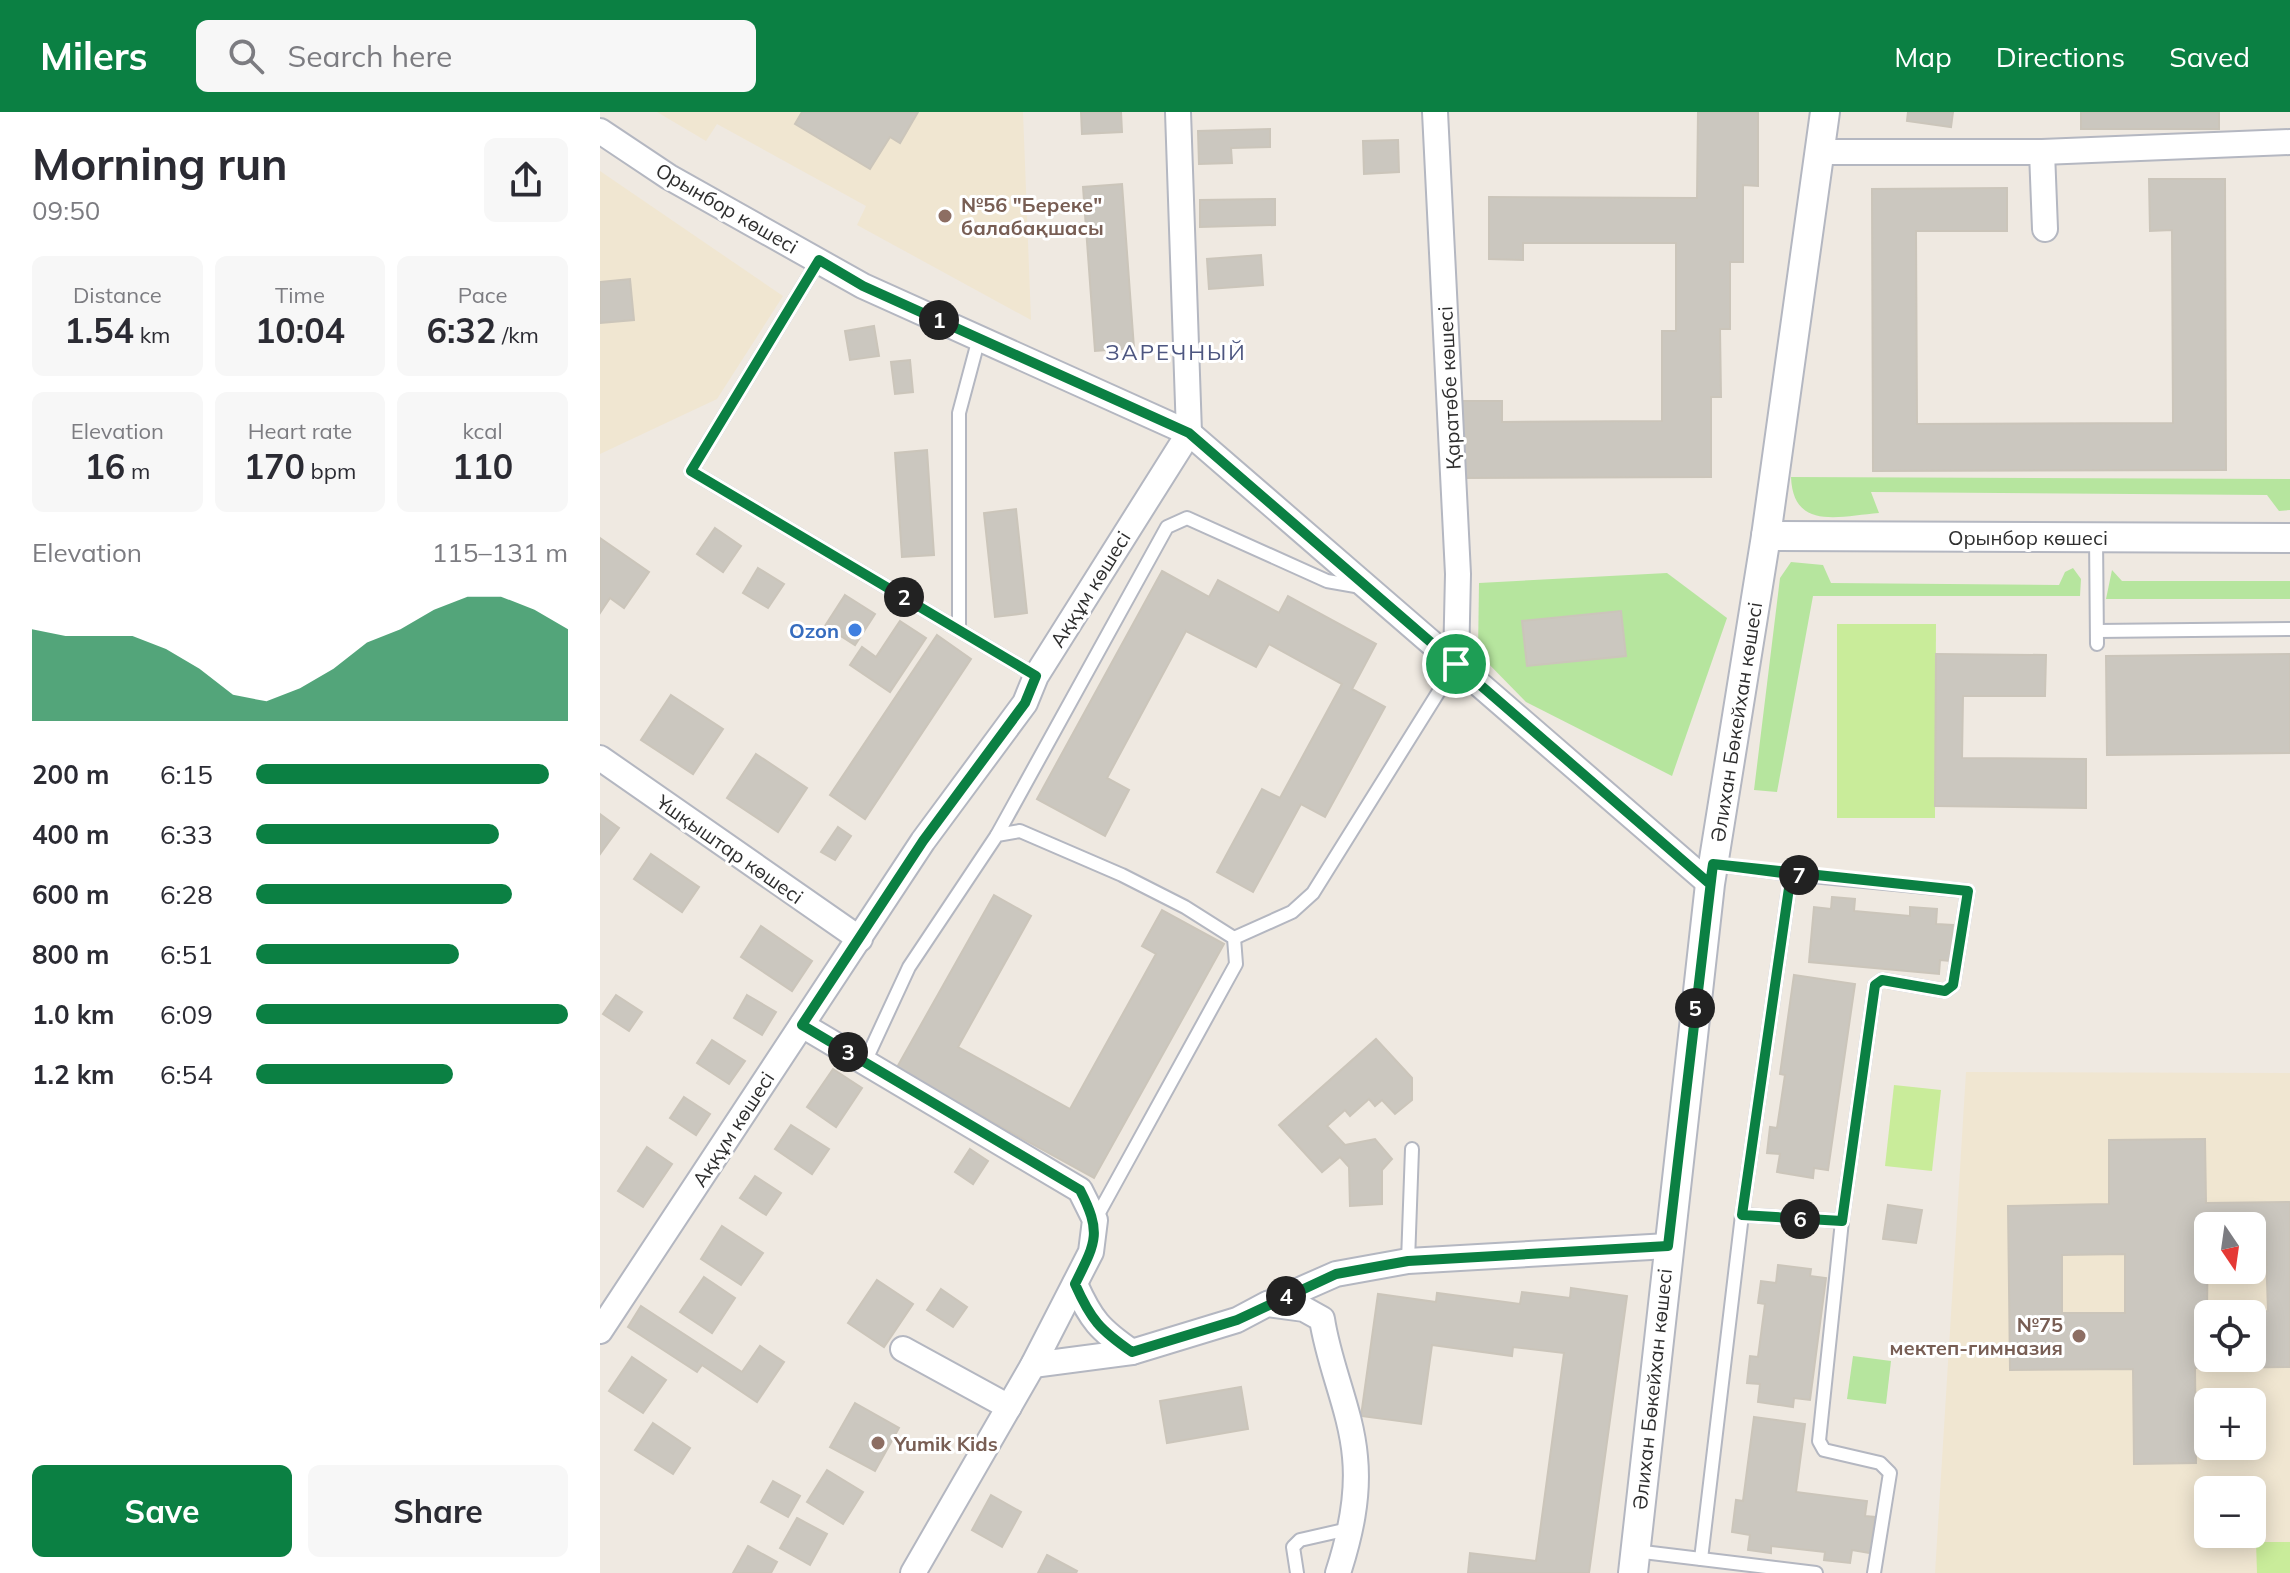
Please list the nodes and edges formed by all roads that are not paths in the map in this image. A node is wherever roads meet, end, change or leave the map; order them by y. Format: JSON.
{"nodes":[{"id":1,"x":1178,"y":112,"type":"edge"},
{"id":2,"x":1435,"y":112,"type":"edge"},
{"id":3,"x":1825,"y":112,"type":"edge"},
{"id":4,"x":600,"y":131,"type":"edge"},
{"id":5,"x":2290,"y":142,"type":"edge"},
{"id":6,"x":1821,"y":152,"type":"junction"},
{"id":7,"x":2042,"y":152,"type":"junction"},
{"id":8,"x":2045,"y":229,"type":"dead end"},
{"id":9,"x":819,"y":260,"type":"junction"},
{"id":10,"x":979,"y":338,"type":"junction"},
{"id":11,"x":1189,"y":433,"type":"junction"},
{"id":12,"x":1140,"y":511,"type":"junction"},
{"id":13,"x":1167,"y":527,"type":"junction"},
{"id":14,"x":1766,"y":536,"type":"junction"},
{"id":15,"x":2096,"y":537,"type":"junction"},
{"id":16,"x":2290,"y":538,"type":"edge"},
{"id":17,"x":1364,"y":588,"type":"junction"},
{"id":18,"x":2290,"y":629,"type":"edge"},
{"id":19,"x":959,"y":630,"type":"junction"},
{"id":20,"x":1456,"y":664,"type":"junction"},
{"id":21,"x":1036,"y":676,"type":"junction"},
{"id":22,"x":600,"y":758,"type":"edge"},
{"id":23,"x":997,"y":835,"type":"junction"},
{"id":24,"x":1711,"y":874,"type":"junction"},
{"id":25,"x":1791,"y":874,"type":"junction"},
{"id":26,"x":1234,"y":938,"type":"junction"},
{"id":27,"x":860,"y":939,"type":"junction"},
{"id":28,"x":802,"y":1025,"type":"junction"},
{"id":29,"x":865,"y":1062,"type":"junction"},
{"id":30,"x":1412,"y":1149,"type":"dead end"},
{"id":31,"x":1742,"y":1215,"type":"junction"},
{"id":32,"x":1095,"y":1220,"type":"junction"},
{"id":33,"x":1842,"y":1221,"type":"junction"},
{"id":34,"x":1668,"y":1246,"type":"junction"},
{"id":35,"x":1408,"y":1261,"type":"junction"},
{"id":36,"x":1075,"y":1284,"type":"junction"},
{"id":37,"x":1267,"y":1304,"type":"junction"},
{"id":38,"x":600,"y":1331,"type":"edge"},
{"id":39,"x":903,"y":1349,"type":"dead end"},
{"id":40,"x":1132,"y":1352,"type":"junction"},
{"id":41,"x":1033,"y":1365,"type":"junction"},
{"id":42,"x":1009,"y":1407,"type":"junction"},
{"id":43,"x":1353,"y":1528,"type":"junction"},
{"id":44,"x":1701,"y":1559,"type":"junction"},
{"id":45,"x":1634,"y":1562,"type":"edge"},
{"id":46,"x":913,"y":1573,"type":"edge"},
{"id":47,"x":1297,"y":1573,"type":"edge"},
{"id":48,"x":1338,"y":1573,"type":"edge"},
{"id":49,"x":1816,"y":1573,"type":"edge"},
{"id":50,"x":1874,"y":1573,"type":"edge"}],
"edges":[{"from":1,"to":11,"type":"street"},
{"from":2,"to":20,"type":"street","name":"Қаратөбе көшесі"},
{"from":3,"to":6,"type":"street","name":"Әлихан Бөкейхан көшесі"},
{"from":4,"to":9,"type":"street","name":"Орынбор көшесі"},
{"from":5,"to":7,"type":"street"},
{"from":6,"to":7,"type":"street"},
{"from":6,"to":14,"type":"street","name":"Әлихан Бөкейхан көшесі"},
{"from":7,"to":8,"type":"street"},
{"from":9,"to":10,"type":"street","name":"Орынбор көшесі"},
{"from":9,"to":19,"type":"lane"},
{"from":10,"to":11,"type":"street","name":"Орынбор көшесі"},
{"from":10,"to":19,"type":"lane"},
{"from":11,"to":12,"type":"street","name":"Аққұм көшесі"},
{"from":11,"to":17,"type":"street","name":"Орынбор көшесі"},
{"from":12,"to":13,"type":"lane"},
{"from":12,"to":21,"type":"street","name":"Аққұм көшесі"},
{"from":13,"to":17,"type":"lane"},
{"from":13,"to":23,"type":"lane"},
{"from":14,"to":15,"type":"street","name":"Орынбор көшесі"},
{"from":14,"to":24,"type":"street","name":"Әлихан Бөкейхан көшесі"},
{"from":15,"to":16,"type":"street","name":"Орынбор көшесі"},
{"from":15,"to":18,"type":"lane"},
{"from":17,"to":20,"type":"street","name":"Орынбор көшесі"},
{"from":19,"to":21,"type":"lane"},
{"from":20,"to":24,"type":"street","name":"Орынбор көшесі"},
{"from":20,"to":26,"type":"lane"},
{"from":21,"to":27,"type":"street","name":"Аққұм көшесі"},
{"from":22,"to":27,"type":"street","name":"Ұшқыштар көшесі"},
{"from":23,"to":26,"type":"lane"},
{"from":23,"to":29,"type":"lane"},
{"from":24,"to":25,"type":"lane"},
{"from":24,"to":34,"type":"street","name":"Әлихан Бөкейхан көшесі"},
{"from":25,"to":31,"type":"lane"},
{"from":25,"to":33,"type":"lane"},
{"from":26,"to":32,"type":"lane"},
{"from":27,"to":28,"type":"street","name":"Аққұм көшесі"},
{"from":28,"to":29,"type":"street"},
{"from":28,"to":38,"type":"street","name":"Аққұм көшесі"},
{"from":29,"to":32,"type":"street"},
{"from":30,"to":35,"type":"lane"},
{"from":31,"to":33,"type":"lane"},
{"from":31,"to":44,"type":"lane"},
{"from":32,"to":36,"type":"street"},
{"from":33,"to":50,"type":"lane"},
{"from":34,"to":35,"type":"street"},
{"from":34,"to":45,"type":"street","name":"Әлихан Бөкейхан көшесі"},
{"from":35,"to":37,"type":"street"},
{"from":36,"to":40,"type":"street"},
{"from":36,"to":41,"type":"street"},
{"from":37,"to":40,"type":"street"},
{"from":37,"to":43,"type":"street"},
{"from":39,"to":42,"type":"street"},
{"from":40,"to":41,"type":"street"},
{"from":41,"to":42,"type":"street"},
{"from":42,"to":46,"type":"street"},
{"from":43,"to":47,"type":"lane"},
{"from":43,"to":48,"type":"street"},
{"from":44,"to":45,"type":"lane"},
{"from":44,"to":49,"type":"lane"}]}
